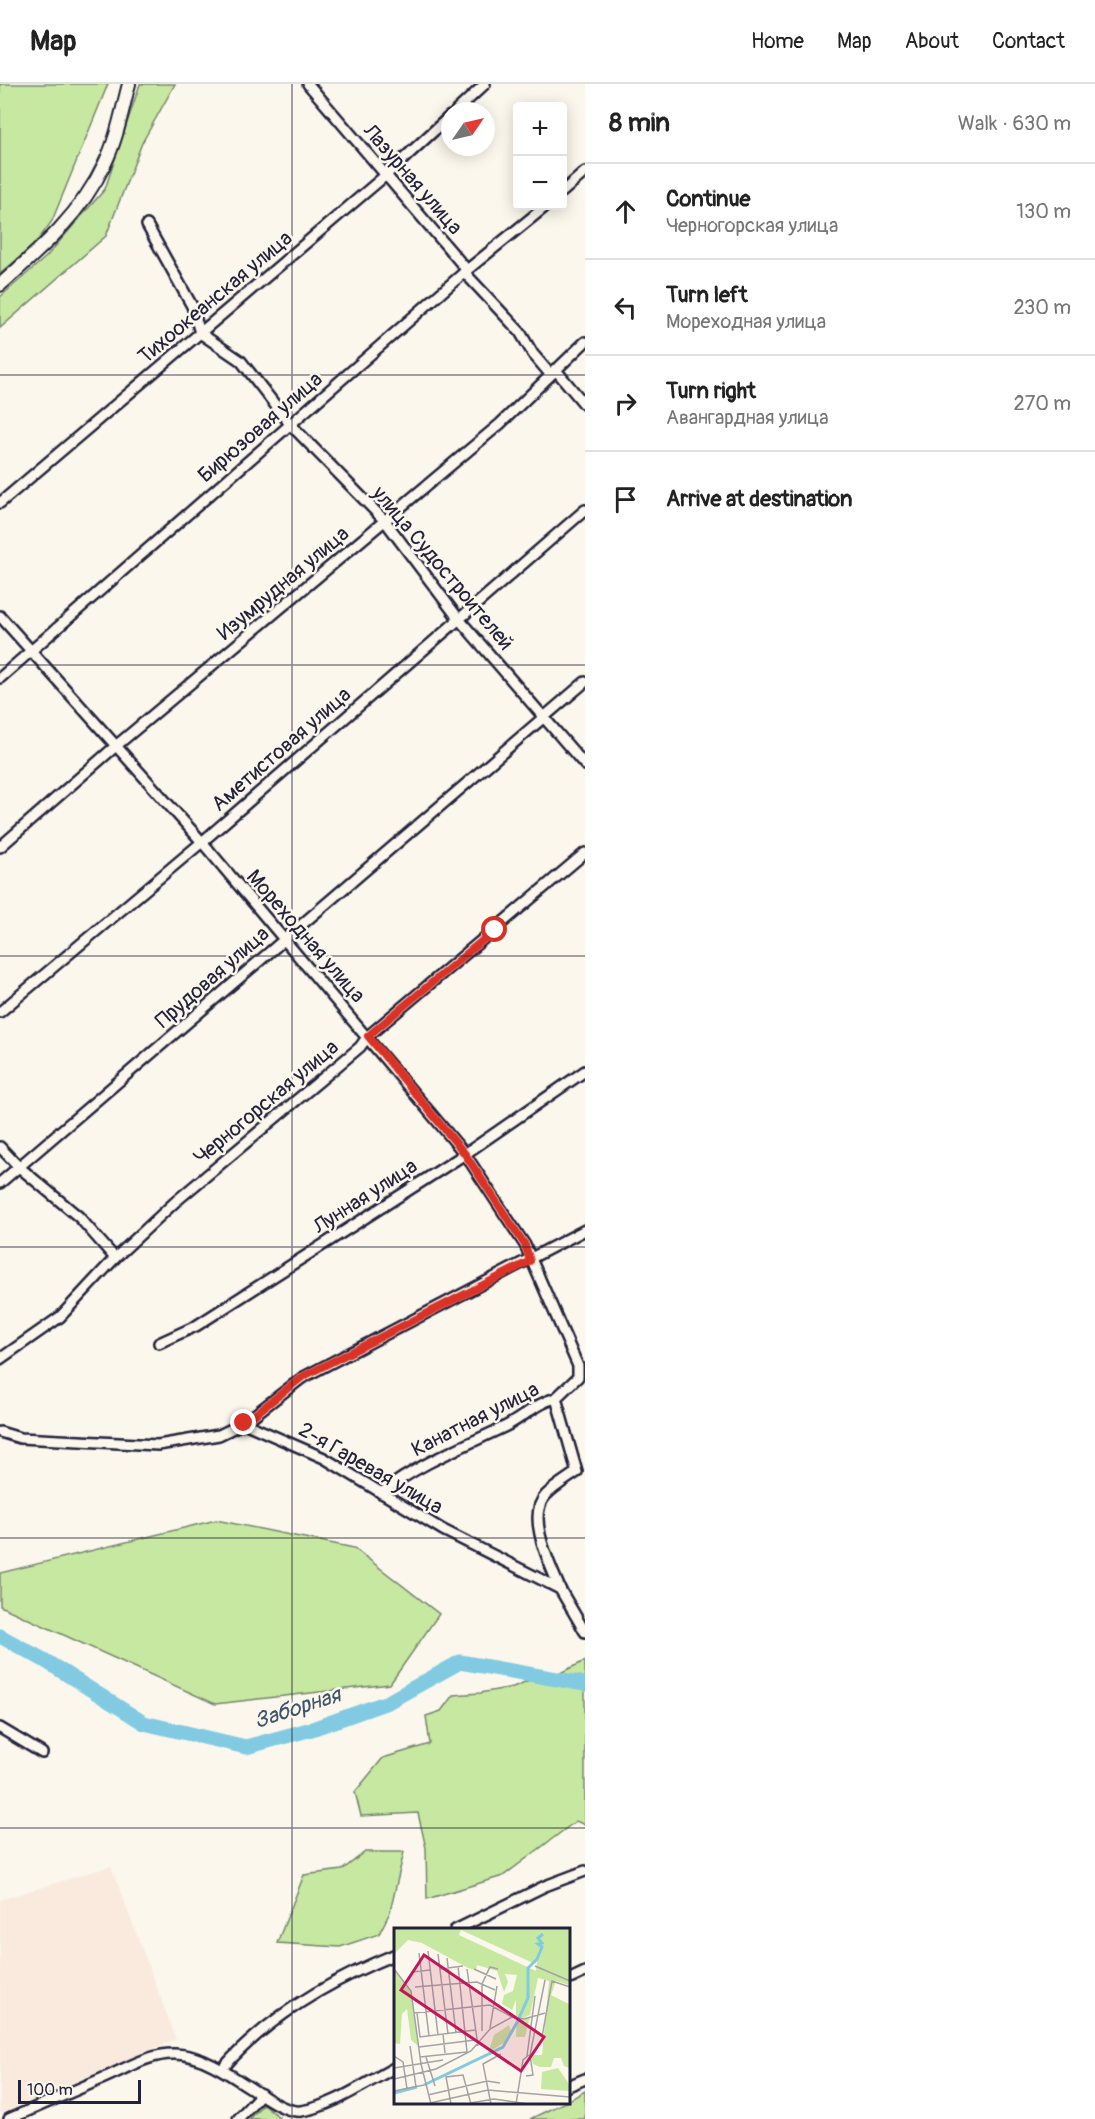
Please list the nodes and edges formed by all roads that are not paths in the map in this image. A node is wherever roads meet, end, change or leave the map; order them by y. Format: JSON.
{"nodes":[{"id":1,"x":129,"y":84,"type":"edge"},
{"id":2,"x":308,"y":84,"type":"edge"},
{"id":3,"x":485,"y":84,"type":"edge"},
{"id":4,"x":466,"y":102,"type":"edge"},
{"id":5,"x":441,"y":124,"type":"edge"},
{"id":6,"x":585,"y":172,"type":"edge"},
{"id":7,"x":386,"y":175,"type":"junction"},
{"id":8,"x":567,"y":188,"type":"edge"},
{"id":9,"x":541,"y":210,"type":"edge"},
{"id":10,"x":147,"y":225,"type":"dead end"},
{"id":11,"x":466,"y":271,"type":"junction"},
{"id":12,"x":0,"y":285,"type":"edge"},
{"id":13,"x":200,"y":333,"type":"junction"},
{"id":14,"x":585,"y":342,"type":"edge"},
{"id":15,"x":553,"y":372,"type":"junction"},
{"id":16,"x":585,"y":405,"type":"edge"},
{"id":17,"x":290,"y":424,"type":"junction"},
{"id":18,"x":0,"y":503,"type":"edge"},
{"id":19,"x":585,"y":510,"type":"edge"},
{"id":20,"x":385,"y":521,"type":"junction"},
{"id":21,"x":0,"y":616,"type":"edge"},
{"id":22,"x":458,"y":618,"type":"junction"},
{"id":23,"x":32,"y":651,"type":"junction"},
{"id":24,"x":0,"y":678,"type":"edge"},
{"id":25,"x":585,"y":682,"type":"edge"},
{"id":26,"x":543,"y":717,"type":"junction"},
{"id":27,"x":117,"y":745,"type":"junction"},
{"id":28,"x":585,"y":765,"type":"edge"},
{"id":29,"x":202,"y":842,"type":"junction"},
{"id":30,"x":0,"y":847,"type":"edge"},
{"id":31,"x":585,"y":852,"type":"edge"},
{"id":32,"x":283,"y":939,"type":"junction"},
{"id":33,"x":0,"y":1012,"type":"edge"},
{"id":34,"x":368,"y":1036,"type":"junction"},
{"id":35,"x":585,"y":1071,"type":"edge"},
{"id":36,"x":0,"y":1147,"type":"edge"},
{"id":37,"x":465,"y":1154,"type":"junction"},
{"id":38,"x":19,"y":1167,"type":"junction"},
{"id":39,"x":0,"y":1183,"type":"edge"},
{"id":40,"x":585,"y":1230,"type":"edge"},
{"id":41,"x":115,"y":1258,"type":"junction"},
{"id":42,"x":530,"y":1261,"type":"junction"},
{"id":43,"x":159,"y":1343,"type":"dead end"},
{"id":44,"x":0,"y":1359,"type":"edge"},
{"id":45,"x":556,"y":1398,"type":"junction"},
{"id":46,"x":244,"y":1423,"type":"junction"},
{"id":47,"x":0,"y":1432,"type":"edge"},
{"id":48,"x":381,"y":1493,"type":"junction"},
{"id":49,"x":560,"y":1589,"type":"junction"},
{"id":50,"x":585,"y":1632,"type":"edge"},
{"id":51,"x":0,"y":1728,"type":"edge"},
{"id":52,"x":42,"y":1753,"type":"dead end"},
{"id":53,"x":585,"y":1871,"type":"edge"},
{"id":54,"x":459,"y":1928,"type":"edge"},
{"id":55,"x":394,"y":1955,"type":"edge"},
{"id":56,"x":585,"y":1972,"type":"edge"},
{"id":57,"x":570,"y":1979,"type":"edge"},
{"id":58,"x":223,"y":2068,"type":"junction"},
{"id":59,"x":394,"y":2068,"type":"edge"},
{"id":60,"x":585,"y":2079,"type":"edge"},
{"id":61,"x":570,"y":2085,"type":"edge"},
{"id":62,"x":261,"y":2094,"type":"junction"},
{"id":63,"x":9,"y":2119,"type":"edge"},
{"id":64,"x":238,"y":2119,"type":"edge"}],
"edges":[{"from":1,"to":12,"type":"street"},
{"from":2,"to":7,"type":"street","name":"Лазурная улица"},
{"from":3,"to":4,"type":"street"},
{"from":5,"to":7,"type":"street","name":"Тихоокеанская улица"},
{"from":6,"to":8,"type":"street"},
{"from":7,"to":11,"type":"street","name":"Лазурная улица"},
{"from":7,"to":13,"type":"street","name":"Тихоокеанская улица"},
{"from":9,"to":11,"type":"street","name":"Бирюзовая улица"},
{"from":10,"to":13,"type":"street"},
{"from":11,"to":15,"type":"street","name":"Лазурная улица"},
{"from":11,"to":17,"type":"street","name":"Бирюзовая улица"},
{"from":13,"to":17,"type":"street","name":"улица Судостроителей"},
{"from":13,"to":18,"type":"street","name":"Тихоокеанская улица"},
{"from":14,"to":15,"type":"street","name":"Изумрудная улица"},
{"from":15,"to":16,"type":"street","name":"Лазурная улица"},
{"from":15,"to":20,"type":"street","name":"Изумрудная улица"},
{"from":17,"to":20,"type":"street","name":"улица Судостроителей"},
{"from":17,"to":23,"type":"street","name":"Бирюзовая улица"},
{"from":19,"to":22,"type":"street","name":"Аметистовая улица"},
{"from":20,"to":22,"type":"street","name":"улица Судостроителей"},
{"from":20,"to":27,"type":"street","name":"Изумрудная улица"},
{"from":21,"to":23,"type":"street","name":"Мореходная улица"},
{"from":22,"to":26,"type":"street","name":"улица Судостроителей"},
{"from":22,"to":29,"type":"street","name":"Аметистовая улица"},
{"from":23,"to":24,"type":"street","name":"Бирюзовая улица"},
{"from":23,"to":27,"type":"street","name":"Мореходная улица"},
{"from":25,"to":26,"type":"street","name":"Прудовая улица"},
{"from":26,"to":28,"type":"street","name":"улица Судостроителей"},
{"from":26,"to":32,"type":"street","name":"Прудовая улица"},
{"from":27,"to":29,"type":"street","name":"Мореходная улица"},
{"from":27,"to":30,"type":"street","name":"Изумрудная улица"},
{"from":29,"to":32,"type":"street","name":"Мореходная улица"},
{"from":29,"to":33,"type":"street","name":"Аметистовая улица"},
{"from":31,"to":34,"type":"street","name":"Черногорская улица"},
{"from":32,"to":34,"type":"street","name":"Мореходная улица"},
{"from":32,"to":38,"type":"street","name":"Прудовая улица"},
{"from":34,"to":37,"type":"street","name":"Мореходная улица"},
{"from":34,"to":41,"type":"street","name":"Черногорская улица"},
{"from":35,"to":37,"type":"street","name":"Лунная улица"},
{"from":36,"to":38,"type":"street"},
{"from":37,"to":42,"type":"street","name":"Мореходная улица"},
{"from":37,"to":43,"type":"street","name":"Лунная улица"},
{"from":38,"to":39,"type":"street","name":"Прудовая улица"},
{"from":38,"to":41,"type":"street"},
{"from":40,"to":42,"type":"street"},
{"from":41,"to":44,"type":"street","name":"Черногорская улица"},
{"from":42,"to":45,"type":"street","name":"Мореходная улица"},
{"from":42,"to":46,"type":"street"},
{"from":45,"to":48,"type":"street","name":"Канатная улица"},
{"from":45,"to":49,"type":"street"},
{"from":46,"to":47,"type":"street"},
{"from":46,"to":48,"type":"street","name":"2-я Гаревая улица"},
{"from":48,"to":49,"type":"street","name":"2-я Гаревая улица"},
{"from":49,"to":50,"type":"street"},
{"from":51,"to":52,"type":"street"},
{"from":53,"to":54,"type":"street"},
{"from":55,"to":58,"type":"street"},
{"from":56,"to":57,"type":"street"},
{"from":58,"to":62,"type":"street"},
{"from":58,"to":63,"type":"street"},
{"from":59,"to":62,"type":"street"},
{"from":60,"to":61,"type":"street"},
{"from":62,"to":64,"type":"street"}]}
